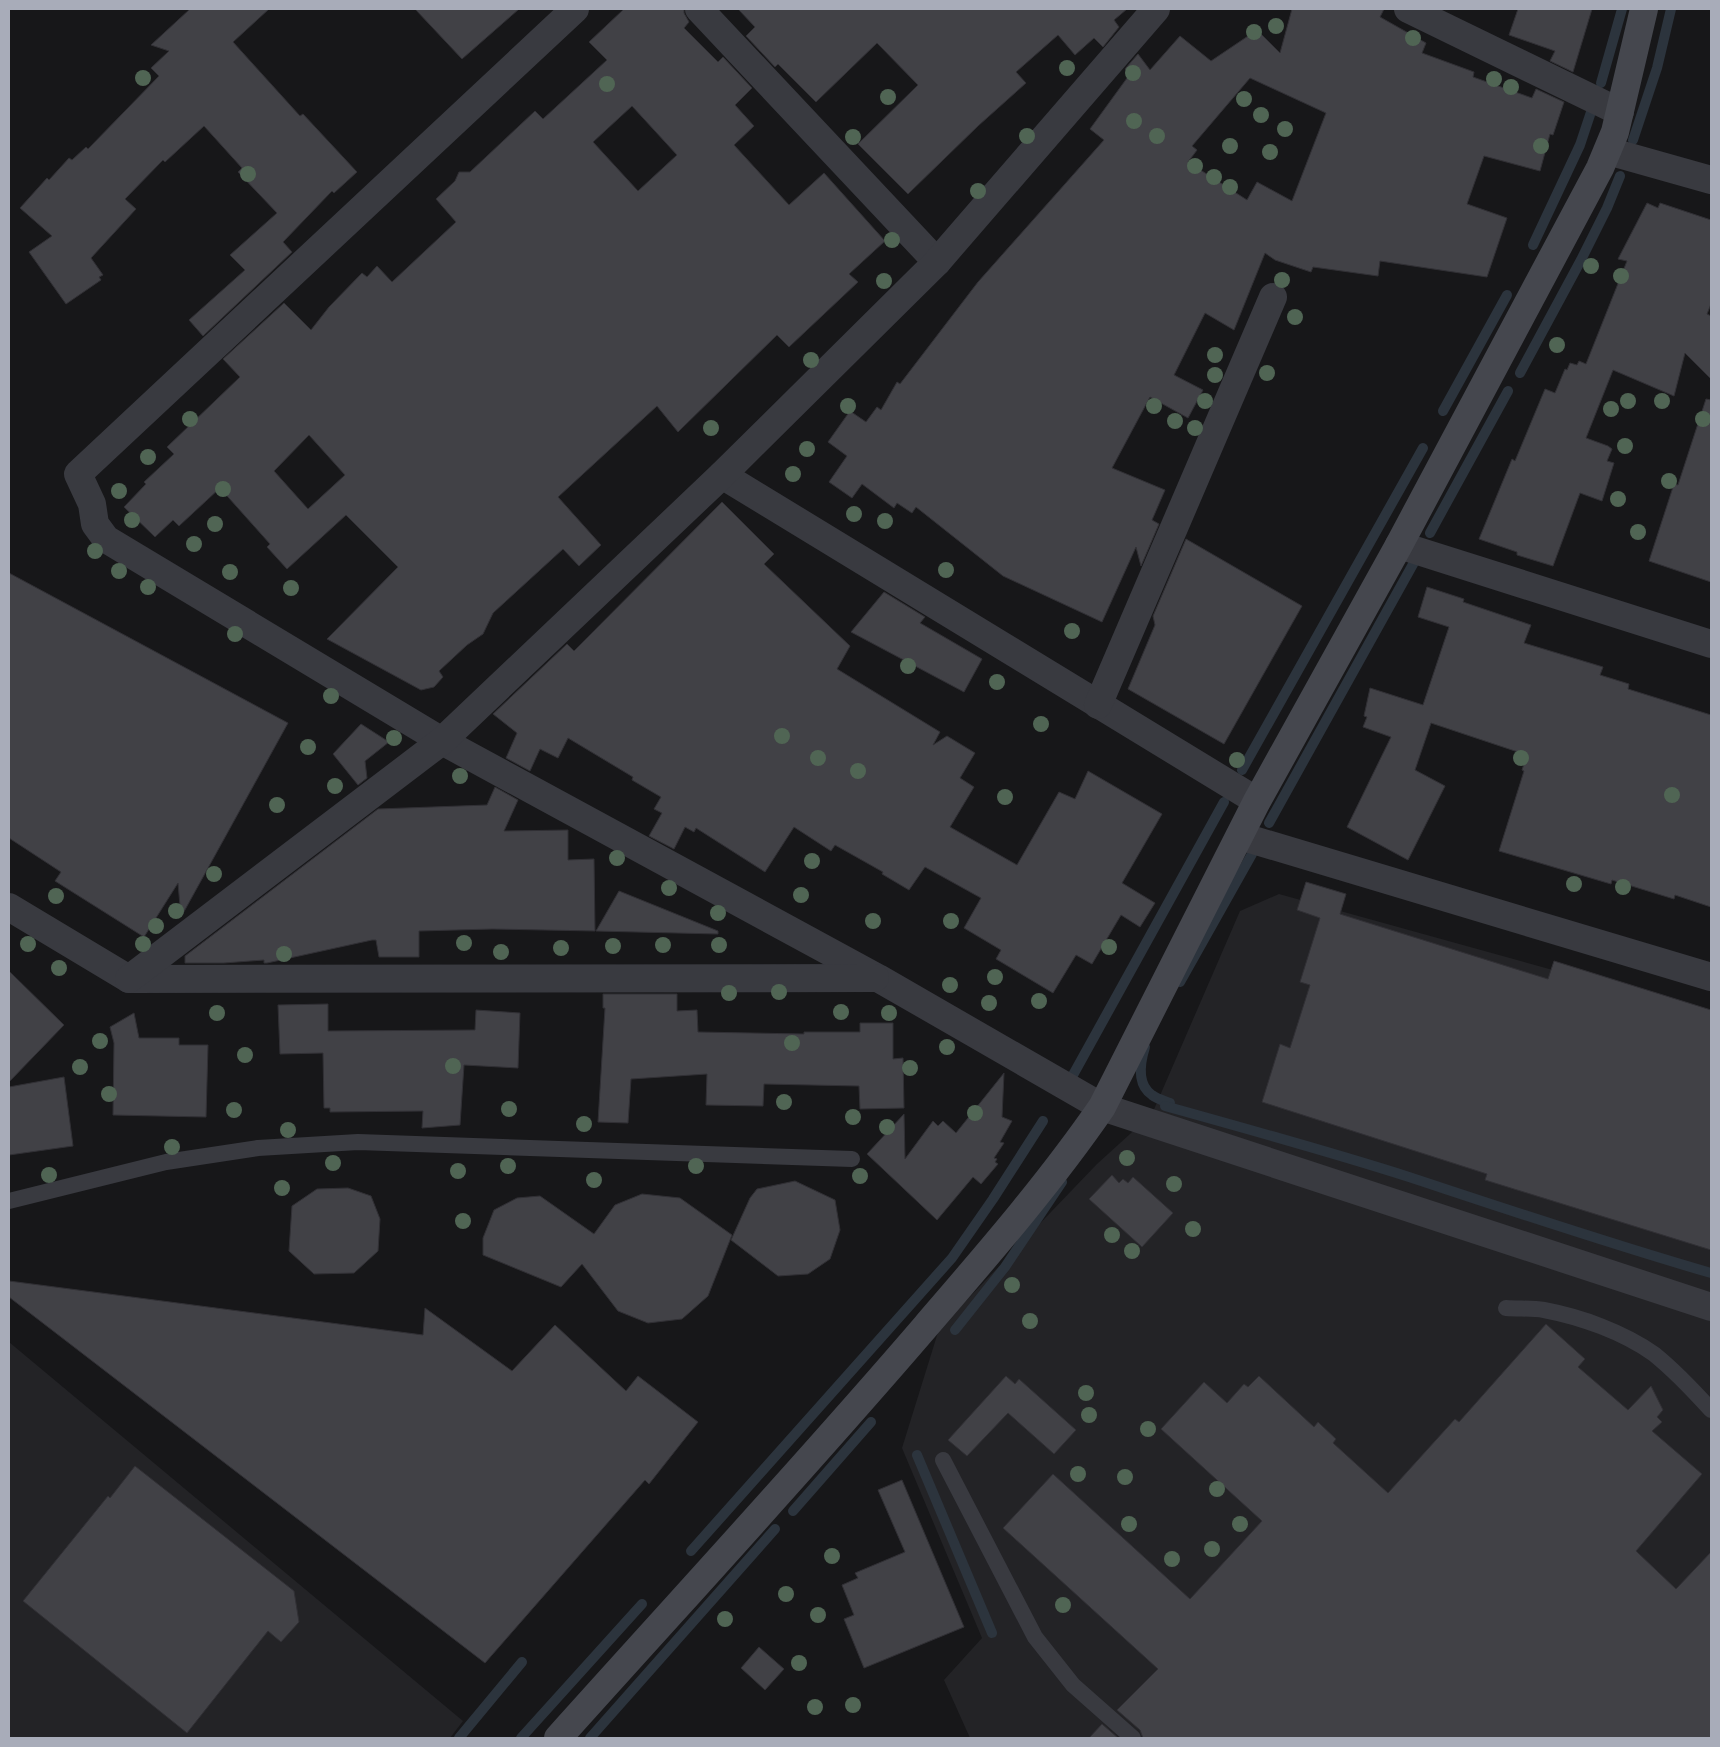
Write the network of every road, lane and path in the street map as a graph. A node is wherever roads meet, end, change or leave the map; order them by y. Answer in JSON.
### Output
{"nodes":[{"id":1,"x":575,"y":9,"type":"edge"},
{"id":2,"x":699,"y":9,"type":"edge"},
{"id":3,"x":1156,"y":9,"type":"edge"},
{"id":4,"x":1408,"y":9,"type":"edge"},
{"id":5,"x":1644,"y":9,"type":"edge"},
{"id":6,"x":1620,"y":112,"type":"junction"},
{"id":7,"x":1608,"y":151,"type":"junction"},
{"id":8,"x":1711,"y":180,"type":"edge"},
{"id":9,"x":937,"y":262,"type":"junction"},
{"id":10,"x":1273,"y":297,"type":"dead end"},
{"id":11,"x":722,"y":476,"type":"junction"},
{"id":12,"x":1399,"y":545,"type":"junction"},
{"id":13,"x":1711,"y":644,"type":"edge"},
{"id":14,"x":1098,"y":705,"type":"junction"},
{"id":15,"x":442,"y":740,"type":"junction"},
{"id":16,"x":1257,"y":801,"type":"junction"},
{"id":17,"x":1240,"y":836,"type":"junction"},
{"id":18,"x":9,"y":907,"type":"edge"},
{"id":19,"x":1711,"y":977,"type":"edge"},
{"id":20,"x":878,"y":978,"type":"junction"},
{"id":21,"x":129,"y":979,"type":"junction"},
{"id":22,"x":1102,"y":1107,"type":"junction"},
{"id":23,"x":852,"y":1159,"type":"dead end"},
{"id":24,"x":9,"y":1201,"type":"edge"},
{"id":25,"x":1711,"y":1307,"type":"edge"},
{"id":26,"x":1506,"y":1308,"type":"dead end"},
{"id":27,"x":1711,"y":1410,"type":"edge"},
{"id":28,"x":943,"y":1460,"type":"dead end"},
{"id":29,"x":558,"y":1738,"type":"edge"},
{"id":30,"x":1133,"y":1738,"type":"edge"}],
"edges":[{"from":1,"to":15,"type":"street"},
{"from":2,"to":9,"type":"street"},
{"from":3,"to":9,"type":"street"},
{"from":4,"to":6,"type":"street"},
{"from":5,"to":6,"type":"main road"},
{"from":6,"to":7,"type":"main road"},
{"from":7,"to":8,"type":"street"},
{"from":7,"to":12,"type":"main road"},
{"from":9,"to":11,"type":"street"},
{"from":10,"to":14,"type":"street"},
{"from":11,"to":14,"type":"street"},
{"from":11,"to":15,"type":"street"},
{"from":12,"to":13,"type":"street"},
{"from":12,"to":16,"type":"main road"},
{"from":14,"to":16,"type":"street"},
{"from":15,"to":20,"type":"street"},
{"from":15,"to":21,"type":"street"},
{"from":16,"to":17,"type":"main road"},
{"from":17,"to":19,"type":"street"},
{"from":17,"to":22,"type":"main road"},
{"from":18,"to":21,"type":"street"},
{"from":20,"to":21,"type":"street"},
{"from":20,"to":22,"type":"street"},
{"from":22,"to":25,"type":"street"},
{"from":22,"to":29,"type":"main road"},
{"from":23,"to":24,"type":"lane"},
{"from":26,"to":27,"type":"lane"},
{"from":28,"to":30,"type":"lane"}]}
